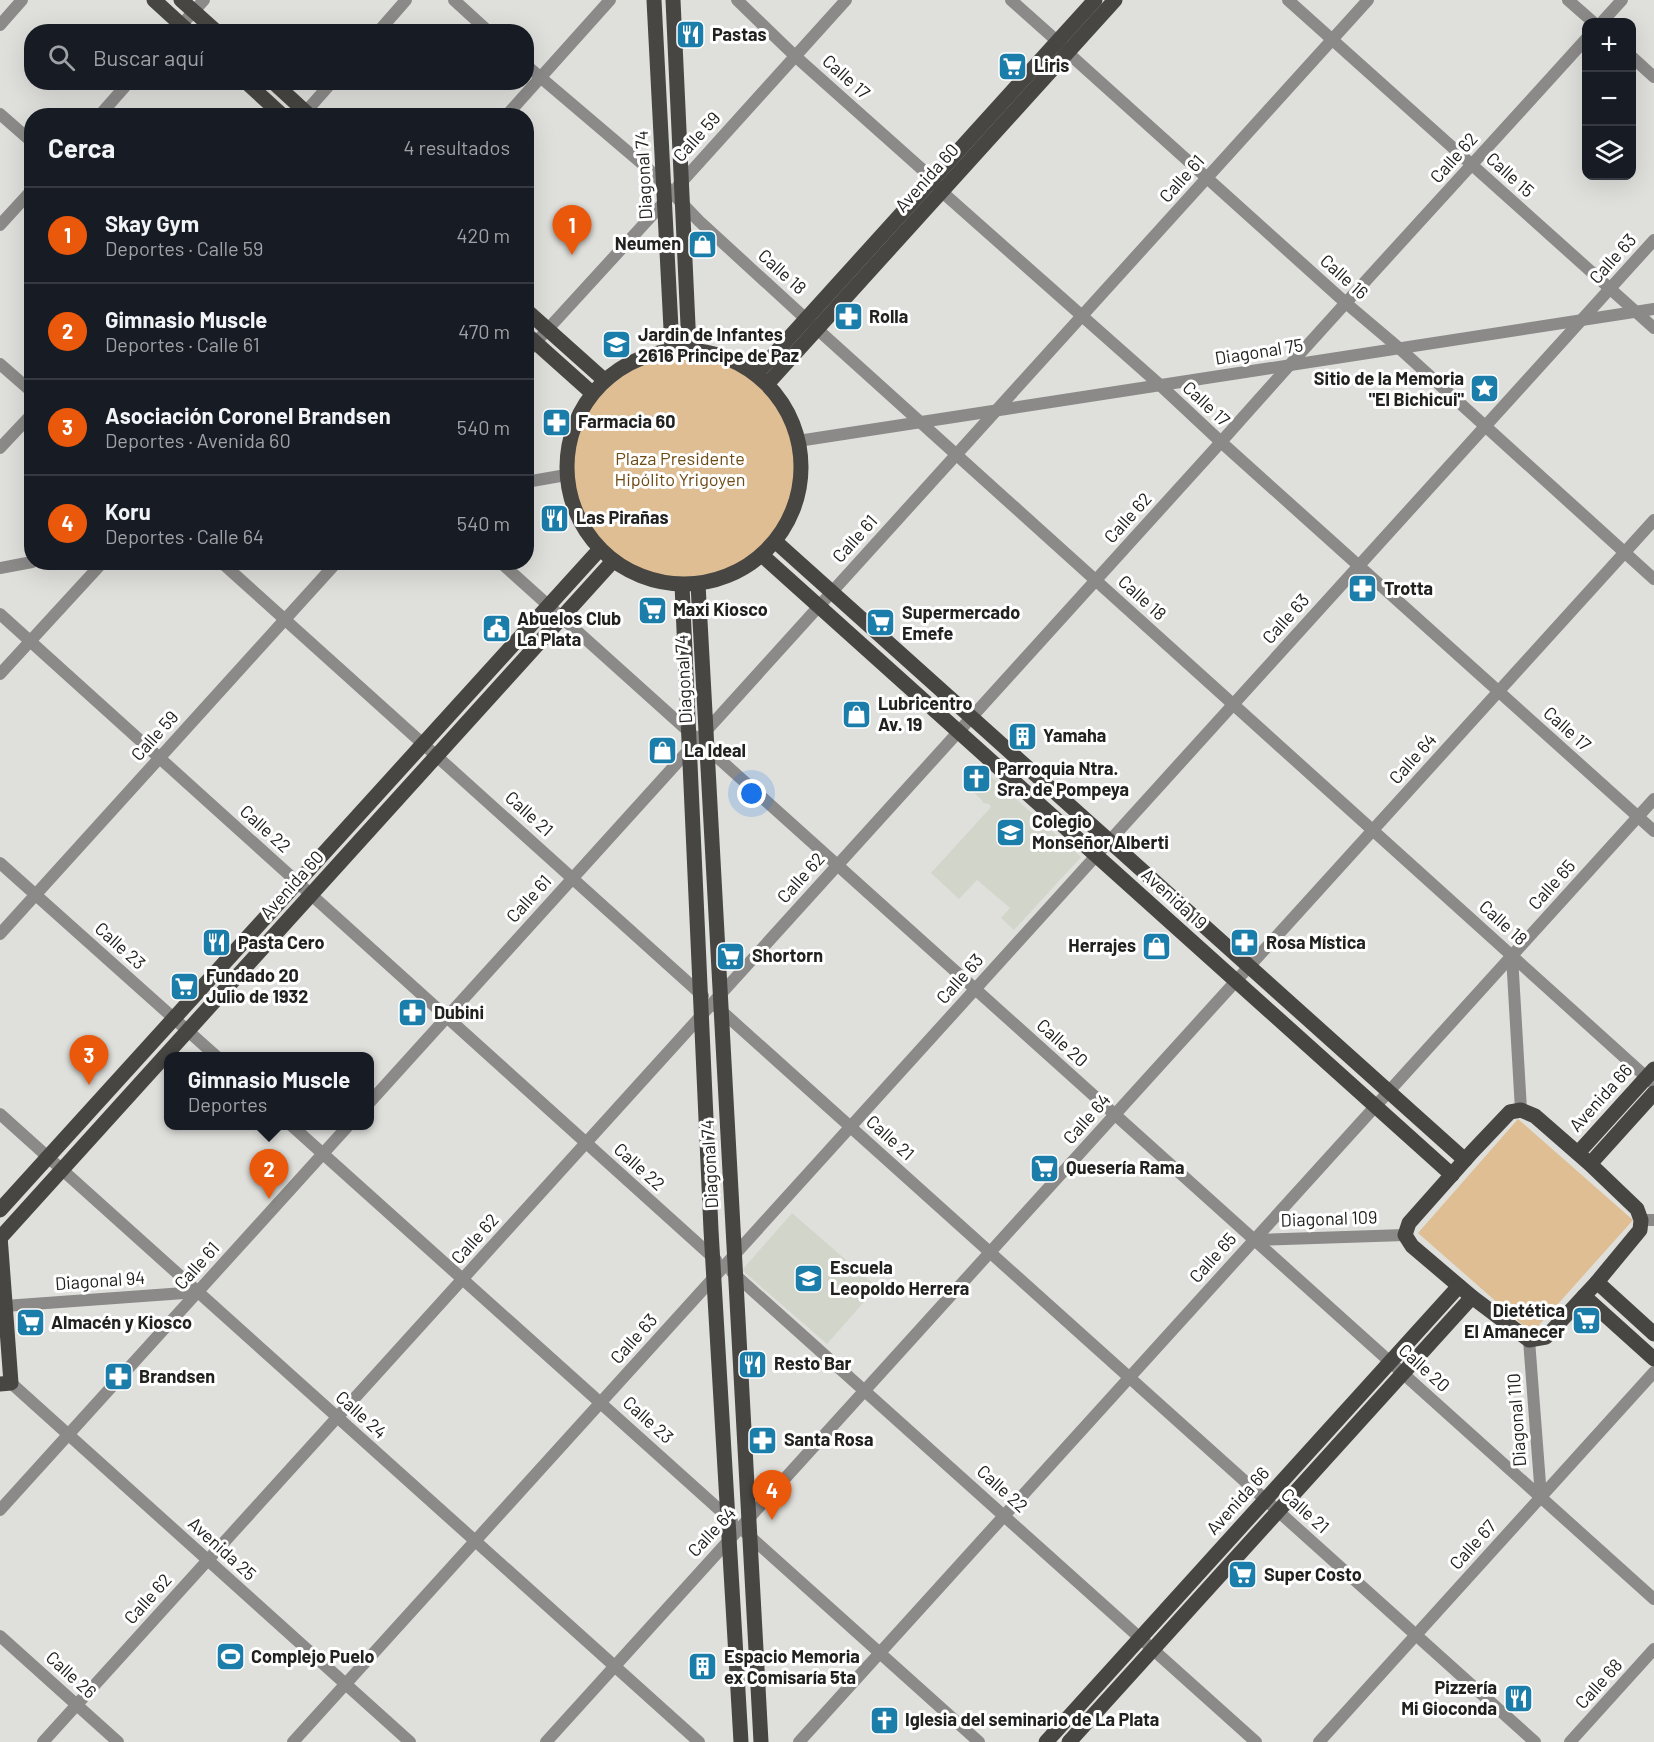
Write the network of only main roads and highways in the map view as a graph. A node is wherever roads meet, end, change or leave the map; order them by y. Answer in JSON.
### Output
{"nodes":[{"id":1,"x":154,"y":0,"type":"edge"},
{"id":2,"x":181,"y":0,"type":"edge"},
{"id":3,"x":654,"y":0,"type":"edge"},
{"id":4,"x":673,"y":0,"type":"edge"},
{"id":5,"x":1095,"y":0,"type":"edge"},
{"id":6,"x":1114,"y":0,"type":"edge"},
{"id":7,"x":199,"y":5,"type":"edge"},
{"id":8,"x":177,"y":24,"type":"edge"},
{"id":9,"x":212,"y":24,"type":"edge"},
{"id":10,"x":1062,"y":47,"type":"junction"},
{"id":11,"x":255,"y":90,"type":"edge"},
{"id":12,"x":281,"y":90,"type":"edge"},
{"id":13,"x":274,"y":108,"type":"edge"},
{"id":14,"x":300,"y":108,"type":"edge"},
{"id":15,"x":673,"y":193,"type":"junction"},
{"id":16,"x":534,"y":317,"type":"edge"},
{"id":17,"x":534,"y":346,"type":"edge"},
{"id":18,"x":672,"y":348,"type":"junction"},
{"id":19,"x":689,"y":348,"type":"junction"},
{"id":20,"x":763,"y":377,"type":"junction"},
{"id":21,"x":602,"y":378,"type":"junction"},
{"id":22,"x":592,"y":393,"type":"junction"},
{"id":23,"x":776,"y":542,"type":"junction"},
{"id":24,"x":600,"y":549,"type":"junction"},
{"id":25,"x":763,"y":556,"type":"junction"},
{"id":26,"x":613,"y":561,"type":"junction"},
{"id":27,"x":698,"y":584,"type":"junction"},
{"id":28,"x":682,"y":585,"type":"junction"},
{"id":29,"x":698,"y":740,"type":"junction"},
{"id":30,"x":711,"y":1003,"type":"junction"},
{"id":31,"x":168,"y":1052,"type":"edge"},
{"id":32,"x":164,"y":1056,"type":"edge"},
{"id":33,"x":1651,"y":1077,"type":"edge"},
{"id":34,"x":1654,"y":1093,"type":"edge"},
{"id":35,"x":1578,"y":1153,"type":"junction"},
{"id":36,"x":1465,"y":1160,"type":"junction"},
{"id":37,"x":1590,"y":1164,"type":"junction"},
{"id":38,"x":1452,"y":1175,"type":"junction"},
{"id":39,"x":0,"y":1210,"type":"edge"},
{"id":40,"x":1648,"y":1220,"type":"edge"},
{"id":41,"x":1,"y":1236,"type":"edge"},
{"id":42,"x":724,"y":1266,"type":"junction"},
{"id":43,"x":1597,"y":1282,"type":"junction"},
{"id":44,"x":1459,"y":1286,"type":"junction"},
{"id":45,"x":1584,"y":1296,"type":"junction"},
{"id":46,"x":1472,"y":1297,"type":"junction"},
{"id":47,"x":1654,"y":1334,"type":"edge"},
{"id":48,"x":1654,"y":1359,"type":"edge"},
{"id":49,"x":5,"y":1384,"type":"edge"},
{"id":50,"x":742,"y":1525,"type":"junction"},
{"id":51,"x":741,"y":1742,"type":"edge"},
{"id":52,"x":761,"y":1742,"type":"edge"},
{"id":53,"x":1046,"y":1742,"type":"edge"},
{"id":54,"x":1069,"y":1742,"type":"edge"}],
"edges":[{"from":1,"to":8,"type":"main road"},
{"from":2,"to":7,"type":"main road"},
{"from":3,"to":15,"type":"main road","name":"Diagonal 74"},
{"from":4,"to":15,"type":"main road","name":"Diagonal 74"},
{"from":5,"to":10,"type":"main road","name":"Avenida 60"},
{"from":6,"to":10,"type":"main road","name":"Avenida 60"},
{"from":7,"to":9,"type":"main road"},
{"from":10,"to":20,"type":"main road","name":"Avenida 60"},
{"from":11,"to":13,"type":"main road"},
{"from":12,"to":14,"type":"main road"},
{"from":15,"to":18,"type":"main road","name":"Diagonal 74"},
{"from":15,"to":19,"type":"main road","name":"Diagonal 74"},
{"from":16,"to":21,"type":"main road"},
{"from":17,"to":22,"type":"main road"},
{"from":18,"to":19,"type":"main road"},
{"from":18,"to":21,"type":"main road"},
{"from":19,"to":20,"type":"main road"},
{"from":20,"to":23,"type":"main road"},
{"from":21,"to":22,"type":"main road"},
{"from":22,"to":24,"type":"main road"},
{"from":23,"to":25,"type":"main road"},
{"from":23,"to":36,"type":"main road","name":"Avenida 19"},
{"from":24,"to":26,"type":"main road"},
{"from":24,"to":39,"type":"main road","name":"Avenida 60"},
{"from":25,"to":27,"type":"main road"},
{"from":25,"to":38,"type":"main road","name":"Avenida 19"},
{"from":26,"to":28,"type":"main road"},
{"from":26,"to":31,"type":"main road","name":"Avenida 60"},
{"from":27,"to":28,"type":"main road"},
{"from":27,"to":29,"type":"main road","name":"Diagonal 74"},
{"from":28,"to":29,"type":"main road","name":"Diagonal 74"},
{"from":29,"to":30,"type":"main road","name":"Diagonal 74"},
{"from":30,"to":42,"type":"main road","name":"Diagonal 74"},
{"from":30,"to":42,"type":"main road","name":"Diagonal 74"},
{"from":32,"to":41,"type":"main road","name":"Avenida 60"},
{"from":33,"to":35,"type":"main road","name":"Avenida 66"},
{"from":34,"to":37,"type":"main road","name":"Avenida 66"},
{"from":35,"to":36,"type":"main road"},
{"from":35,"to":37,"type":"main road"},
{"from":36,"to":38,"type":"main road"},
{"from":37,"to":40,"type":"main road"},
{"from":38,"to":44,"type":"main road"},
{"from":40,"to":43,"type":"main road"},
{"from":41,"to":49,"type":"main road"},
{"from":42,"to":50,"type":"main road","name":"Diagonal 74"},
{"from":42,"to":50,"type":"main road","name":"Diagonal 74"},
{"from":43,"to":45,"type":"main road"},
{"from":43,"to":47,"type":"main road"},
{"from":44,"to":46,"type":"main road"},
{"from":44,"to":53,"type":"main road","name":"Avenida 66"},
{"from":45,"to":46,"type":"main road"},
{"from":45,"to":48,"type":"main road"},
{"from":46,"to":54,"type":"main road","name":"Avenida 66"},
{"from":50,"to":51,"type":"main road","name":"Diagonal 74"},
{"from":50,"to":52,"type":"main road","name":"Diagonal 74"}]}
